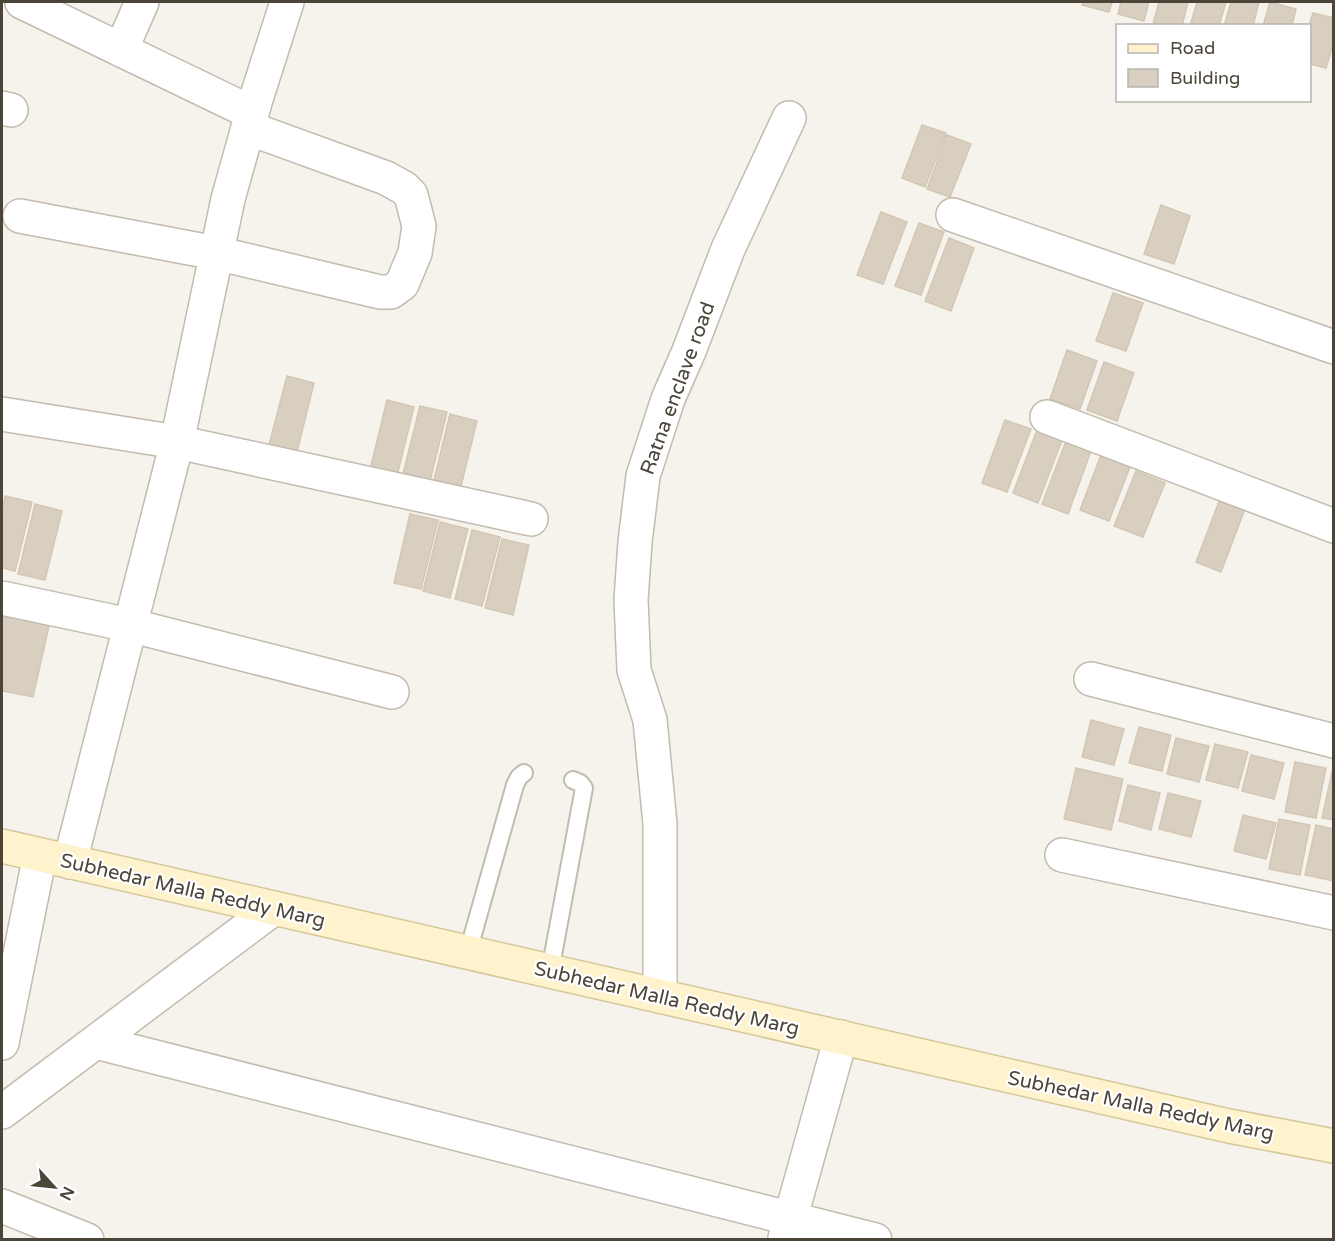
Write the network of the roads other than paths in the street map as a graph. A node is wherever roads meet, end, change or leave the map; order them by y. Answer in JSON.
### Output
{"nodes":[{"id":1,"x":22,"y":2,"type":"edge"},
{"id":2,"x":142,"y":2,"type":"edge"},
{"id":3,"x":287,"y":2,"type":"edge"},
{"id":4,"x":121,"y":50,"type":"junction"},
{"id":5,"x":789,"y":118,"type":"dead end"},
{"id":6,"x":250,"y":121,"type":"junction"},
{"id":7,"x":953,"y":215,"type":"dead end"},
{"id":8,"x":20,"y":216,"type":"dead end"},
{"id":9,"x":216,"y":253,"type":"junction"},
{"id":10,"x":1334,"y":347,"type":"edge"},
{"id":11,"x":2,"y":414,"type":"edge"},
{"id":12,"x":1047,"y":417,"type":"dead end"},
{"id":13,"x":177,"y":441,"type":"junction"},
{"id":14,"x":531,"y":519,"type":"dead end"},
{"id":15,"x":1334,"y":526,"type":"edge"},
{"id":16,"x":2,"y":597,"type":"edge"},
{"id":17,"x":129,"y":625,"type":"junction"},
{"id":18,"x":1091,"y":679,"type":"dead end"},
{"id":19,"x":392,"y":692,"type":"dead end"},
{"id":20,"x":1334,"y":741,"type":"edge"},
{"id":21,"x":524,"y":773,"type":"dead end"},
{"id":22,"x":573,"y":780,"type":"dead end"},
{"id":23,"x":2,"y":846,"type":"edge"},
{"id":24,"x":1062,"y":855,"type":"dead end"},
{"id":25,"x":55,"y":859,"type":"junction"},
{"id":26,"x":274,"y":908,"type":"junction"},
{"id":27,"x":1334,"y":913,"type":"edge"},
{"id":28,"x":468,"y":952,"type":"junction"},
{"id":29,"x":550,"y":971,"type":"junction"},
{"id":30,"x":660,"y":996,"type":"junction"},
{"id":31,"x":841,"y":1037,"type":"junction"},
{"id":32,"x":2,"y":1041,"type":"edge"},
{"id":33,"x":96,"y":1042,"type":"junction"},
{"id":34,"x":2,"y":1112,"type":"edge"},
{"id":35,"x":1334,"y":1146,"type":"edge"},
{"id":36,"x":2,"y":1206,"type":"edge"},
{"id":37,"x":788,"y":1229,"type":"edge"},
{"id":38,"x":87,"y":1239,"type":"edge"},
{"id":39,"x":875,"y":1239,"type":"edge"}],
"edges":[{"from":1,"to":4,"type":"street"},
{"from":2,"to":4,"type":"street"},
{"from":3,"to":6,"type":"street"},
{"from":4,"to":6,"type":"street"},
{"from":5,"to":30,"type":"street","name":"Ratna enclave road"},
{"from":6,"to":9,"type":"street"},
{"from":6,"to":9,"type":"street"},
{"from":7,"to":10,"type":"street"},
{"from":8,"to":9,"type":"street"},
{"from":9,"to":13,"type":"street"},
{"from":11,"to":13,"type":"street"},
{"from":12,"to":15,"type":"street"},
{"from":13,"to":14,"type":"street"},
{"from":13,"to":17,"type":"street"},
{"from":16,"to":17,"type":"street"},
{"from":17,"to":19,"type":"street"},
{"from":17,"to":25,"type":"street"},
{"from":18,"to":20,"type":"street"},
{"from":21,"to":28,"type":"lane"},
{"from":22,"to":29,"type":"lane"},
{"from":23,"to":25,"type":"main road","name":"Subhedar Malla Reddy Marg"},
{"from":24,"to":27,"type":"street"},
{"from":25,"to":26,"type":"main road","name":"Subhedar Malla Reddy Marg"},
{"from":25,"to":32,"type":"street"},
{"from":26,"to":28,"type":"main road","name":"Subhedar Malla Reddy Marg"},
{"from":26,"to":33,"type":"street"},
{"from":28,"to":29,"type":"main road","name":"Subhedar Malla Reddy Marg"},
{"from":29,"to":30,"type":"main road","name":"Subhedar Malla Reddy Marg"},
{"from":30,"to":31,"type":"main road","name":"Subhedar Malla Reddy Marg"},
{"from":31,"to":35,"type":"main road","name":"Subhedar Malla Reddy Marg"},
{"from":31,"to":37,"type":"street"},
{"from":33,"to":34,"type":"street"},
{"from":33,"to":37,"type":"street"},
{"from":36,"to":38,"type":"street"},
{"from":37,"to":39,"type":"street"}]}
